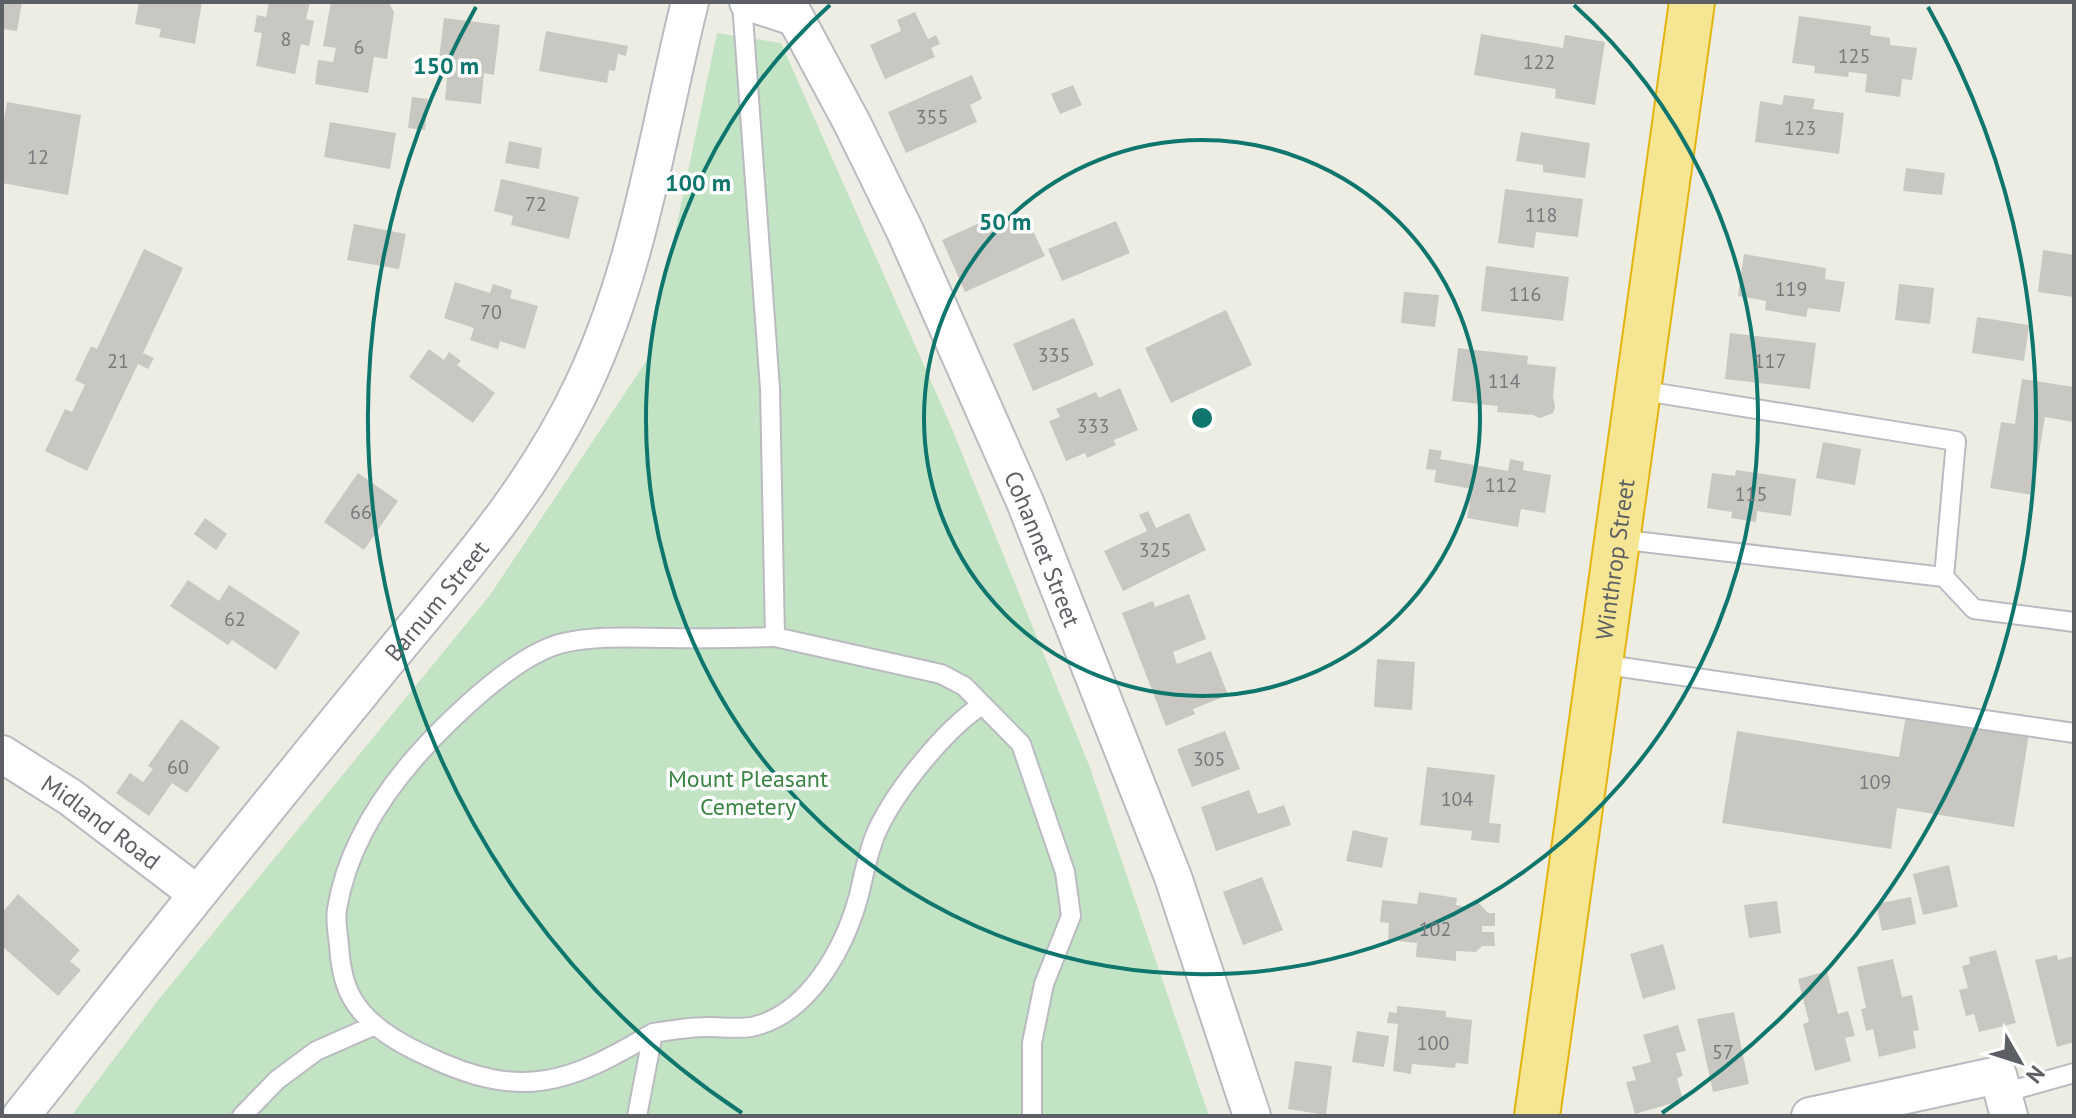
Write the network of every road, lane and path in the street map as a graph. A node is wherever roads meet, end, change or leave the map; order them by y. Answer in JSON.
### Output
{"nodes":[{"id":1,"x":690,"y":2,"type":"edge"},
{"id":2,"x":742,"y":2,"type":"edge"},
{"id":3,"x":748,"y":2,"type":"edge"},
{"id":4,"x":1692,"y":2,"type":"edge"},
{"id":5,"x":790,"y":10,"type":"edge"},
{"id":6,"x":1638,"y":390,"type":"junction"},
{"id":7,"x":1617,"y":539,"type":"junction"},
{"id":8,"x":1944,"y":577,"type":"junction"},
{"id":9,"x":2074,"y":622,"type":"edge"},
{"id":10,"x":775,"y":637,"type":"junction"},
{"id":11,"x":1600,"y":664,"type":"junction"},
{"id":12,"x":982,"y":705,"type":"junction"},
{"id":13,"x":2074,"y":733,"type":"edge"},
{"id":14,"x":2,"y":754,"type":"edge"},
{"id":15,"x":196,"y":893,"type":"junction"},
{"id":16,"x":375,"y":1025,"type":"junction"},
{"id":17,"x":653,"y":1033,"type":"junction"},
{"id":18,"x":2074,"y":1073,"type":"edge"},
{"id":19,"x":2006,"y":1104,"type":"edge"},
{"id":20,"x":21,"y":1116,"type":"edge"},
{"id":21,"x":242,"y":1116,"type":"edge"},
{"id":22,"x":637,"y":1116,"type":"edge"},
{"id":23,"x":1032,"y":1116,"type":"edge"},
{"id":24,"x":1252,"y":1116,"type":"edge"},
{"id":25,"x":1537,"y":1116,"type":"edge"},
{"id":26,"x":1810,"y":1116,"type":"edge"}],
"edges":[{"from":1,"to":15,"type":"street","name":"Barnum Street"},
{"from":2,"to":10,"type":"lane"},
{"from":3,"to":5,"type":"street"},
{"from":4,"to":6,"type":"highway","name":"Winthrop Street"},
{"from":5,"to":24,"type":"street","name":"Cohannet Street"},
{"from":6,"to":7,"type":"highway","name":"Winthrop Street"},
{"from":6,"to":8,"type":"lane"},
{"from":7,"to":8,"type":"lane"},
{"from":7,"to":11,"type":"highway","name":"Winthrop Street"},
{"from":8,"to":9,"type":"lane"},
{"from":10,"to":12,"type":"lane"},
{"from":10,"to":16,"type":"lane"},
{"from":11,"to":13,"type":"lane"},
{"from":11,"to":25,"type":"highway","name":"Winthrop Street"},
{"from":12,"to":17,"type":"lane"},
{"from":12,"to":23,"type":"lane"},
{"from":14,"to":15,"type":"street","name":"Midland Road"},
{"from":15,"to":20,"type":"street","name":"Barnum Street"},
{"from":16,"to":17,"type":"lane"},
{"from":16,"to":21,"type":"lane"},
{"from":17,"to":22,"type":"lane"},
{"from":18,"to":19,"type":"lane"},
{"from":19,"to":26,"type":"street"}]}
